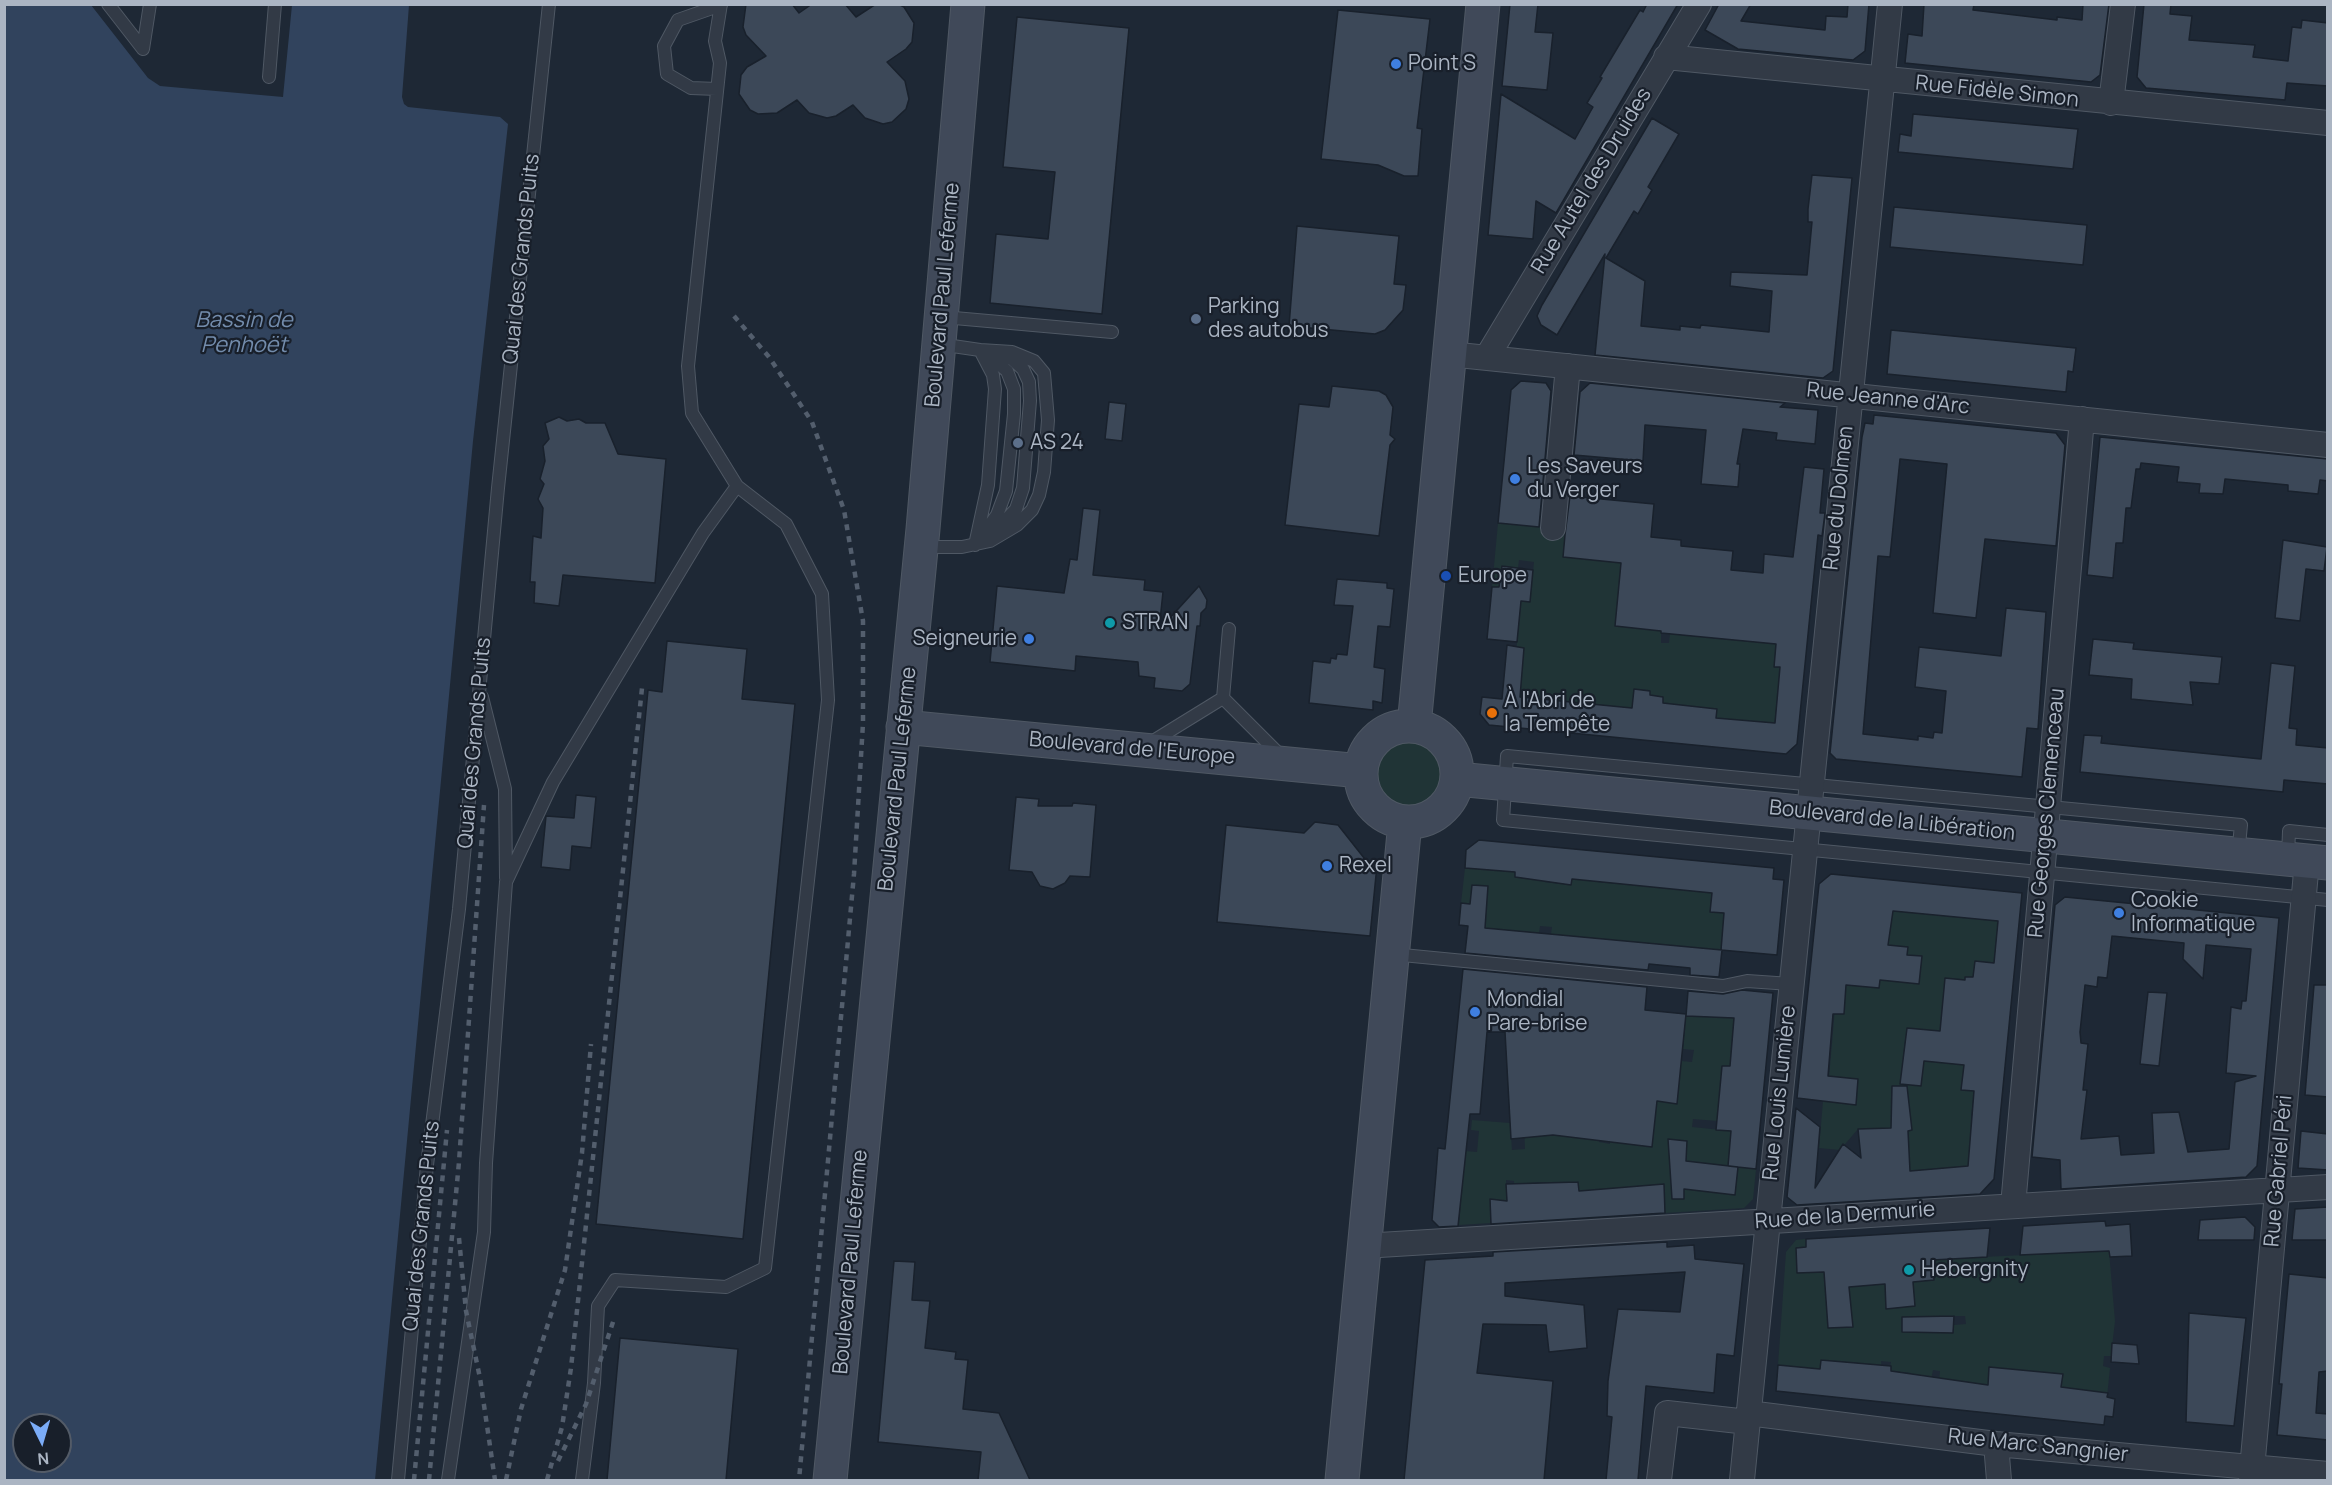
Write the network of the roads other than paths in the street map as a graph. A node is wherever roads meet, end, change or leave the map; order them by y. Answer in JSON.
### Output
{"nodes":[{"id":1,"x":108,"y":4,"type":"edge"},
{"id":2,"x":150,"y":4,"type":"edge"},
{"id":3,"x":275,"y":4,"type":"edge"},
{"id":4,"x":549,"y":4,"type":"edge"},
{"id":5,"x":968,"y":4,"type":"edge"},
{"id":6,"x":1483,"y":4,"type":"edge"},
{"id":7,"x":1699,"y":4,"type":"edge"},
{"id":8,"x":1890,"y":4,"type":"edge"},
{"id":9,"x":2123,"y":4,"type":"edge"},
{"id":10,"x":721,"y":5,"type":"edge"},
{"id":11,"x":1666,"y":57,"type":"junction"},
{"id":12,"x":268,"y":78,"type":"dead end"},
{"id":13,"x":1883,"y":81,"type":"junction"},
{"id":14,"x":717,"y":89,"type":"junction"},
{"id":15,"x":2111,"y":103,"type":"junction"},
{"id":16,"x":2328,"y":123,"type":"edge"},
{"id":17,"x":940,"y":330,"type":"junction"},
{"id":18,"x":1112,"y":332,"type":"dead end"},
{"id":19,"x":980,"y":350,"type":"junction"},
{"id":20,"x":1449,"y":354,"type":"junction"},
{"id":21,"x":1487,"y":357,"type":"junction"},
{"id":22,"x":1568,"y":366,"type":"junction"},
{"id":23,"x":1849,"y":395,"type":"junction"},
{"id":24,"x":2082,"y":419,"type":"junction"},
{"id":25,"x":2328,"y":445,"type":"edge"},
{"id":26,"x":737,"y":486,"type":"junction"},
{"id":27,"x":1553,"y":528,"type":"dead end"},
{"id":28,"x":975,"y":545,"type":"junction"},
{"id":29,"x":921,"y":547,"type":"junction"},
{"id":30,"x":1228,"y":629,"type":"dead end"},
{"id":31,"x":480,"y":688,"type":"junction"},
{"id":32,"x":1223,"y":698,"type":"junction"},
{"id":33,"x":1414,"y":726,"type":"junction"},
{"id":34,"x":903,"y":727,"type":"junction"},
{"id":35,"x":1140,"y":750,"type":"junction"},
{"id":36,"x":1288,"y":764,"type":"junction"},
{"id":37,"x":1361,"y":771,"type":"junction"},
{"id":38,"x":1457,"y":779,"type":"junction"},
{"id":39,"x":1505,"y":783,"type":"junction"},
{"id":40,"x":1810,"y":799,"type":"junction"},
{"id":41,"x":1405,"y":822,"type":"junction"},
{"id":42,"x":2047,"y":822,"type":"junction"},
{"id":43,"x":2328,"y":835,"type":"edge"},
{"id":44,"x":1805,"y":849,"type":"junction"},
{"id":45,"x":2307,"y":861,"type":"edge"},
{"id":46,"x":2042,"y":871,"type":"junction"},
{"id":47,"x":506,"y":882,"type":"junction"},
{"id":48,"x":2303,"y":898,"type":"junction"},
{"id":49,"x":2328,"y":900,"type":"edge"},
{"id":50,"x":1392,"y":954,"type":"junction"},
{"id":51,"x":1791,"y":984,"type":"junction"},
{"id":52,"x":2328,"y":1187,"type":"edge"},
{"id":53,"x":2277,"y":1190,"type":"junction"},
{"id":54,"x":2013,"y":1206,"type":"junction"},
{"id":55,"x":1768,"y":1221,"type":"junction"},
{"id":56,"x":1364,"y":1246,"type":"junction"},
{"id":57,"x":1748,"y":1417,"type":"junction"},
{"id":58,"x":1996,"y":1444,"type":"junction"},
{"id":59,"x":2251,"y":1473,"type":"edge"},
{"id":60,"x":2328,"y":1474,"type":"edge"},
{"id":61,"x":398,"y":1480,"type":"edge"},
{"id":62,"x":448,"y":1480,"type":"edge"},
{"id":63,"x":582,"y":1480,"type":"edge"},
{"id":64,"x":830,"y":1480,"type":"edge"},
{"id":65,"x":1342,"y":1480,"type":"edge"},
{"id":66,"x":1659,"y":1480,"type":"edge"},
{"id":67,"x":1742,"y":1480,"type":"edge"},
{"id":68,"x":1999,"y":1480,"type":"edge"}],
"edges":[{"from":1,"to":2,"type":"lane"},
{"from":3,"to":12,"type":"lane"},
{"from":4,"to":31,"type":"lane","name":"Quai des Grands Puits"},
{"from":5,"to":17,"type":"main road","name":"Boulevard Paul Leferme"},
{"from":6,"to":20,"type":"main road"},
{"from":7,"to":11,"type":"street","name":"Rue Autel des Druides"},
{"from":8,"to":13,"type":"street","name":"Rue du Dolmen"},
{"from":9,"to":15,"type":"street"},
{"from":10,"to":14,"type":"lane"},
{"from":10,"to":14,"type":"lane"},
{"from":11,"to":13,"type":"street","name":"Rue Fidèle Simon"},
{"from":11,"to":21,"type":"street","name":"Rue Autel des Druides"},
{"from":13,"to":15,"type":"street","name":"Rue Fidèle Simon"},
{"from":13,"to":23,"type":"street","name":"Rue du Dolmen"},
{"from":14,"to":26,"type":"lane"},
{"from":15,"to":16,"type":"street","name":"Rue Fidèle Simon"},
{"from":17,"to":18,"type":"lane"},
{"from":17,"to":19,"type":"lane"},
{"from":17,"to":29,"type":"main road","name":"Boulevard Paul Leferme"},
{"from":19,"to":28,"type":"lane"},
{"from":19,"to":28,"type":"lane"},
{"from":19,"to":28,"type":"lane"},
{"from":20,"to":21,"type":"street","name":"Rue Jeanne d'Arc"},
{"from":20,"to":33,"type":"main road"},
{"from":21,"to":22,"type":"street","name":"Rue Jeanne d'Arc"},
{"from":22,"to":23,"type":"street","name":"Rue Jeanne d'Arc"},
{"from":22,"to":27,"type":"street"},
{"from":23,"to":24,"type":"street","name":"Rue Jeanne d'Arc"},
{"from":23,"to":40,"type":"street","name":"Rue du Dolmen"},
{"from":24,"to":25,"type":"street","name":"Rue Jeanne d'Arc"},
{"from":24,"to":42,"type":"street","name":"Rue Georges Clemenceau"},
{"from":26,"to":47,"type":"lane"},
{"from":26,"to":63,"type":"lane"},
{"from":28,"to":29,"type":"lane"},
{"from":29,"to":34,"type":"main road","name":"Boulevard Paul Leferme"},
{"from":30,"to":32,"type":"lane"},
{"from":31,"to":47,"type":"lane"},
{"from":31,"to":61,"type":"lane","name":"Quai des Grands Puits"},
{"from":32,"to":35,"type":"lane"},
{"from":32,"to":36,"type":"lane"},
{"from":33,"to":37,"type":"main road"},
{"from":33,"to":38,"type":"main road"},
{"from":34,"to":35,"type":"main road","name":"Boulevard de l'Europe"},
{"from":34,"to":64,"type":"main road","name":"Boulevard Paul Leferme"},
{"from":35,"to":36,"type":"main road","name":"Boulevard de l'Europe"},
{"from":36,"to":37,"type":"main road","name":"Boulevard de l'Europe"},
{"from":37,"to":41,"type":"main road"},
{"from":38,"to":39,"type":"main road","name":"Boulevard de la Libération"},
{"from":38,"to":41,"type":"main road"},
{"from":39,"to":40,"type":"main road","name":"Boulevard de la Libération"},
{"from":39,"to":44,"type":"lane"},
{"from":40,"to":42,"type":"main road","name":"Boulevard de la Libération"},
{"from":40,"to":44,"type":"street","name":"Rue Louis Lumière"},
{"from":41,"to":50,"type":"main road"},
{"from":42,"to":45,"type":"main road","name":"Boulevard de la Libération"},
{"from":42,"to":46,"type":"street","name":"Rue Georges Clemenceau"},
{"from":43,"to":45,"type":"lane"},
{"from":44,"to":46,"type":"lane"},
{"from":44,"to":51,"type":"street","name":"Rue Louis Lumière"},
{"from":45,"to":48,"type":"street","name":"Rue Gabriel Péri"},
{"from":46,"to":48,"type":"lane"},
{"from":46,"to":54,"type":"street","name":"Rue Georges Clemenceau"},
{"from":47,"to":62,"type":"lane"},
{"from":48,"to":49,"type":"lane"},
{"from":48,"to":53,"type":"street","name":"Rue Gabriel Péri"},
{"from":50,"to":51,"type":"lane"},
{"from":50,"to":56,"type":"main road"},
{"from":51,"to":55,"type":"street","name":"Rue Louis Lumière"},
{"from":52,"to":53,"type":"street","name":"Rue de la Dermurie"},
{"from":53,"to":54,"type":"street","name":"Rue de la Dermurie"},
{"from":53,"to":59,"type":"street","name":"Rue Gabriel Péri"},
{"from":54,"to":55,"type":"street","name":"Rue de la Dermurie"},
{"from":55,"to":56,"type":"street","name":"Rue de la Dermurie"},
{"from":55,"to":57,"type":"street","name":"Rue Louis Lumière"},
{"from":56,"to":65,"type":"main road"},
{"from":57,"to":58,"type":"street","name":"Rue Marc Sangnier"},
{"from":57,"to":66,"type":"street","name":"Rue Marc Sangnier"},
{"from":57,"to":67,"type":"street","name":"Rue Louis Lumière"},
{"from":58,"to":59,"type":"street","name":"Rue Marc Sangnier"},
{"from":58,"to":68,"type":"street"},
{"from":59,"to":60,"type":"street","name":"Rue Marc Sangnier"}]}
